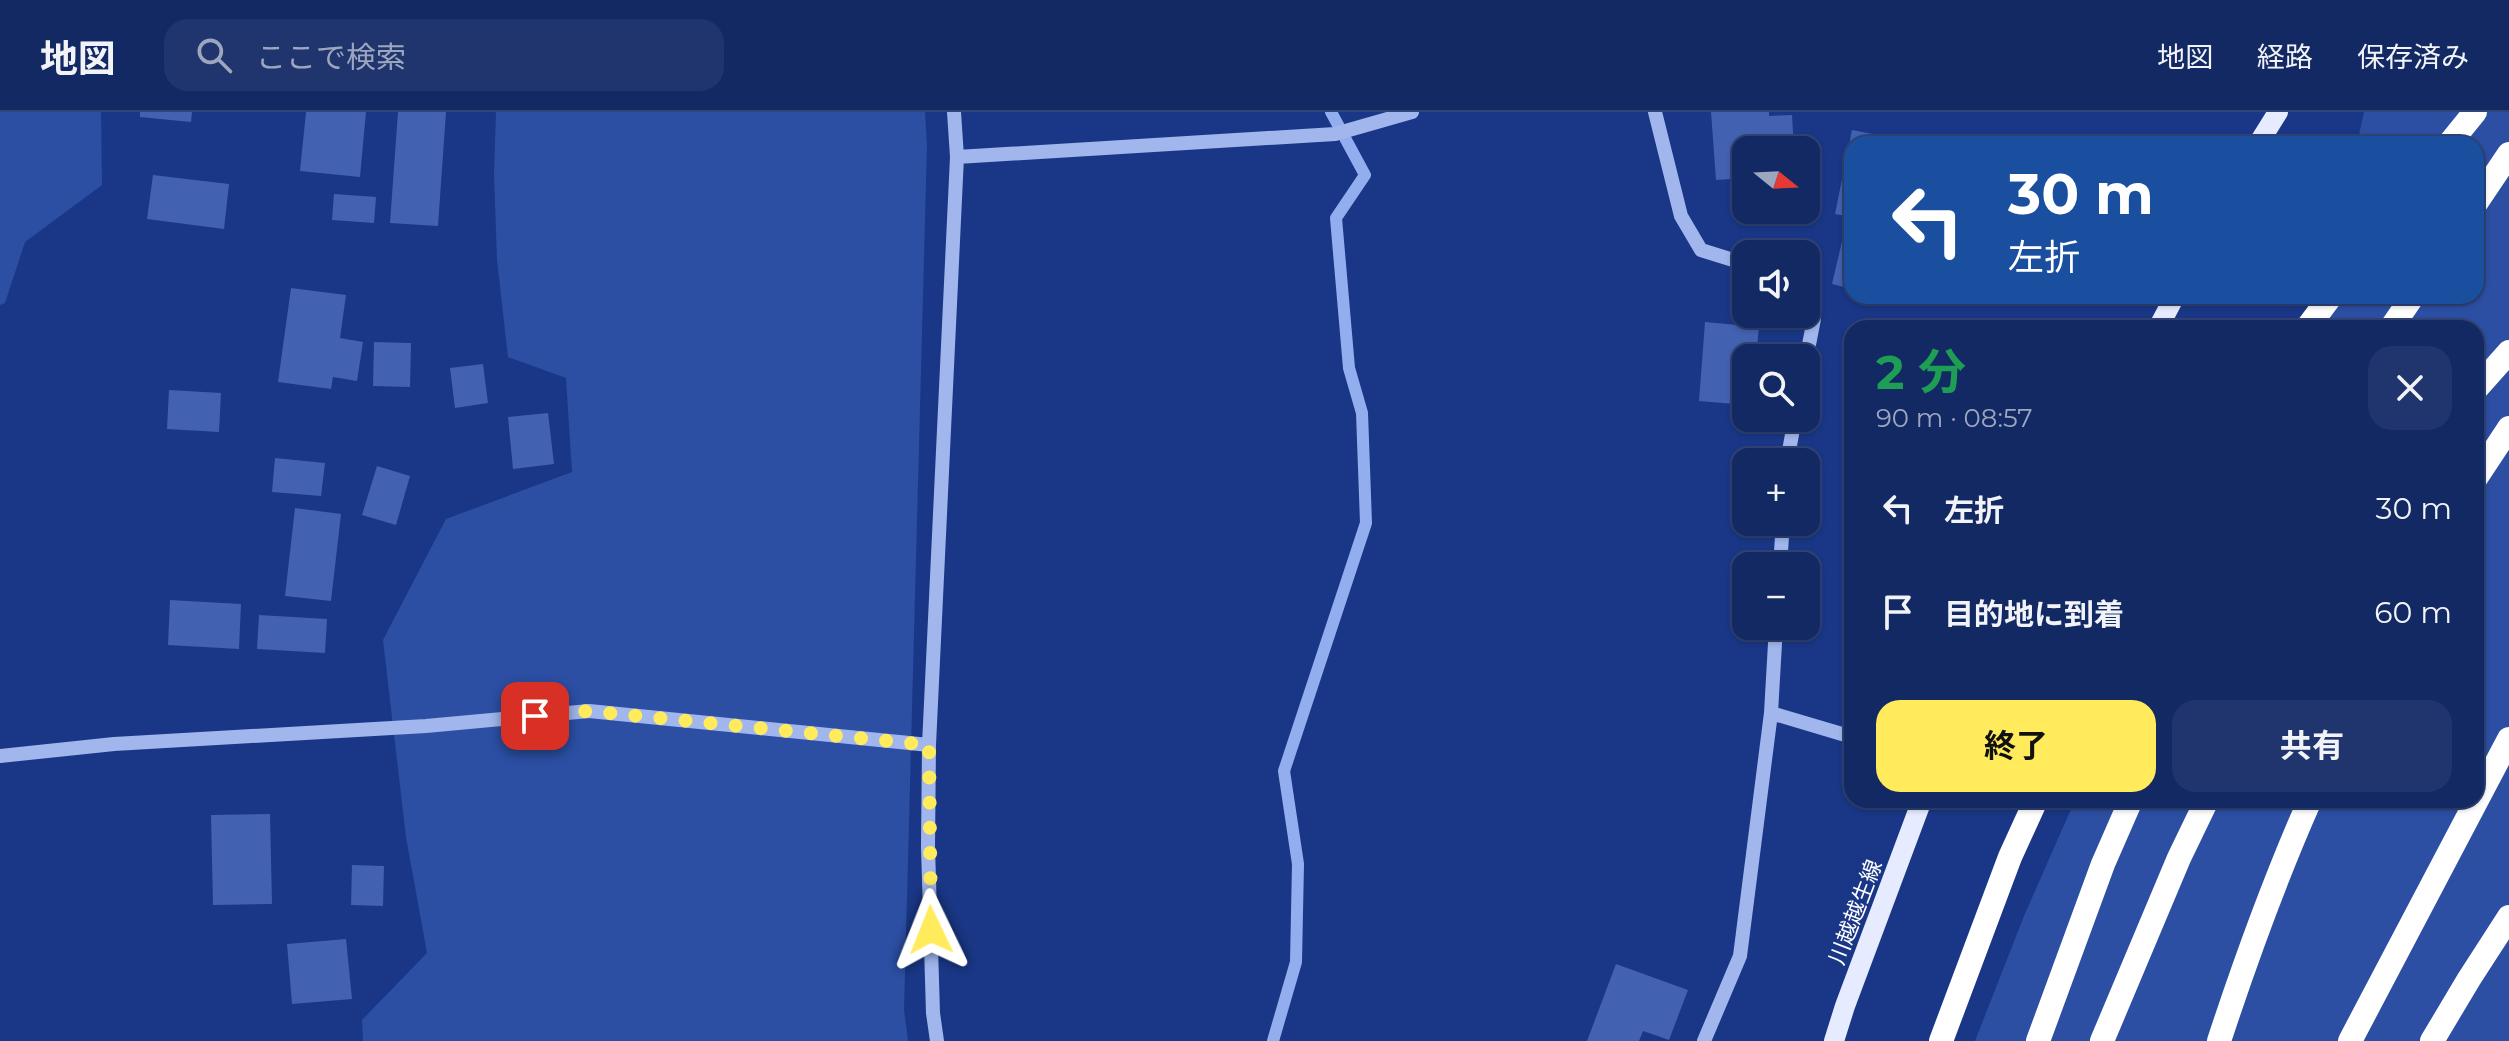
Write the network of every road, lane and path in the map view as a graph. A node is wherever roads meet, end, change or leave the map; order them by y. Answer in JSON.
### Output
{"nodes":[{"id":1,"x":954,"y":112,"type":"edge"},
{"id":2,"x":1412,"y":112,"type":"edge"},
{"id":3,"x":1655,"y":112,"type":"edge"},
{"id":4,"x":2278,"y":112,"type":"edge"},
{"id":5,"x":2475,"y":112,"type":"edge"},
{"id":6,"x":2263,"y":136,"type":"edge"},
{"id":7,"x":2456,"y":136,"type":"edge"},
{"id":8,"x":2509,"y":154,"type":"edge"},
{"id":9,"x":957,"y":157,"type":"junction"},
{"id":10,"x":2484,"y":191,"type":"edge"},
{"id":11,"x":1732,"y":260,"type":"edge"},
{"id":12,"x":2509,"y":352,"type":"edge"},
{"id":13,"x":2484,"y":380,"type":"edge"},
{"id":14,"x":2509,"y":428,"type":"edge"},
{"id":15,"x":2484,"y":466,"type":"edge"},
{"id":16,"x":1775,"y":640,"type":"edge"},
{"id":17,"x":1771,"y":713,"type":"junction"},
{"id":18,"x":1844,"y":735,"type":"edge"},
{"id":19,"x":2509,"y":739,"type":"edge"},
{"id":20,"x":929,"y":745,"type":"junction"},
{"id":21,"x":0,"y":756,"type":"edge"},
{"id":22,"x":2484,"y":786,"type":"edge"},
{"id":23,"x":1919,"y":808,"type":"edge"},
{"id":24,"x":2032,"y":808,"type":"edge"},
{"id":25,"x":2128,"y":808,"type":"edge"},
{"id":26,"x":2203,"y":808,"type":"edge"},
{"id":27,"x":2306,"y":808,"type":"edge"},
{"id":28,"x":2473,"y":808,"type":"edge"},
{"id":29,"x":2509,"y":917,"type":"edge"},
{"id":30,"x":937,"y":1041,"type":"edge"},
{"id":31,"x":1704,"y":1041,"type":"edge"},
{"id":32,"x":1834,"y":1041,"type":"edge"},
{"id":33,"x":1941,"y":1041,"type":"edge"},
{"id":34,"x":2038,"y":1041,"type":"edge"},
{"id":35,"x":2102,"y":1041,"type":"edge"},
{"id":36,"x":2219,"y":1041,"type":"edge"},
{"id":37,"x":2350,"y":1041,"type":"edge"},
{"id":38,"x":2432,"y":1041,"type":"edge"}],
"edges":[{"from":1,"to":9,"type":"street"},
{"from":2,"to":9,"type":"street"},
{"from":3,"to":11,"type":"street"},
{"from":4,"to":6,"type":"main road"},
{"from":5,"to":7,"type":"highway"},
{"from":8,"to":10,"type":"highway"},
{"from":9,"to":20,"type":"street"},
{"from":12,"to":13,"type":"highway"},
{"from":14,"to":15,"type":"highway"},
{"from":16,"to":17,"type":"street"},
{"from":17,"to":18,"type":"street"},
{"from":17,"to":31,"type":"street"},
{"from":19,"to":22,"type":"highway"},
{"from":20,"to":21,"type":"street"},
{"from":20,"to":30,"type":"street"},
{"from":23,"to":32,"type":"main road","name":"川越越生線"},
{"from":24,"to":33,"type":"highway"},
{"from":25,"to":34,"type":"highway"},
{"from":26,"to":35,"type":"highway"},
{"from":27,"to":36,"type":"highway"},
{"from":28,"to":37,"type":"highway"},
{"from":29,"to":38,"type":"highway"}]}
